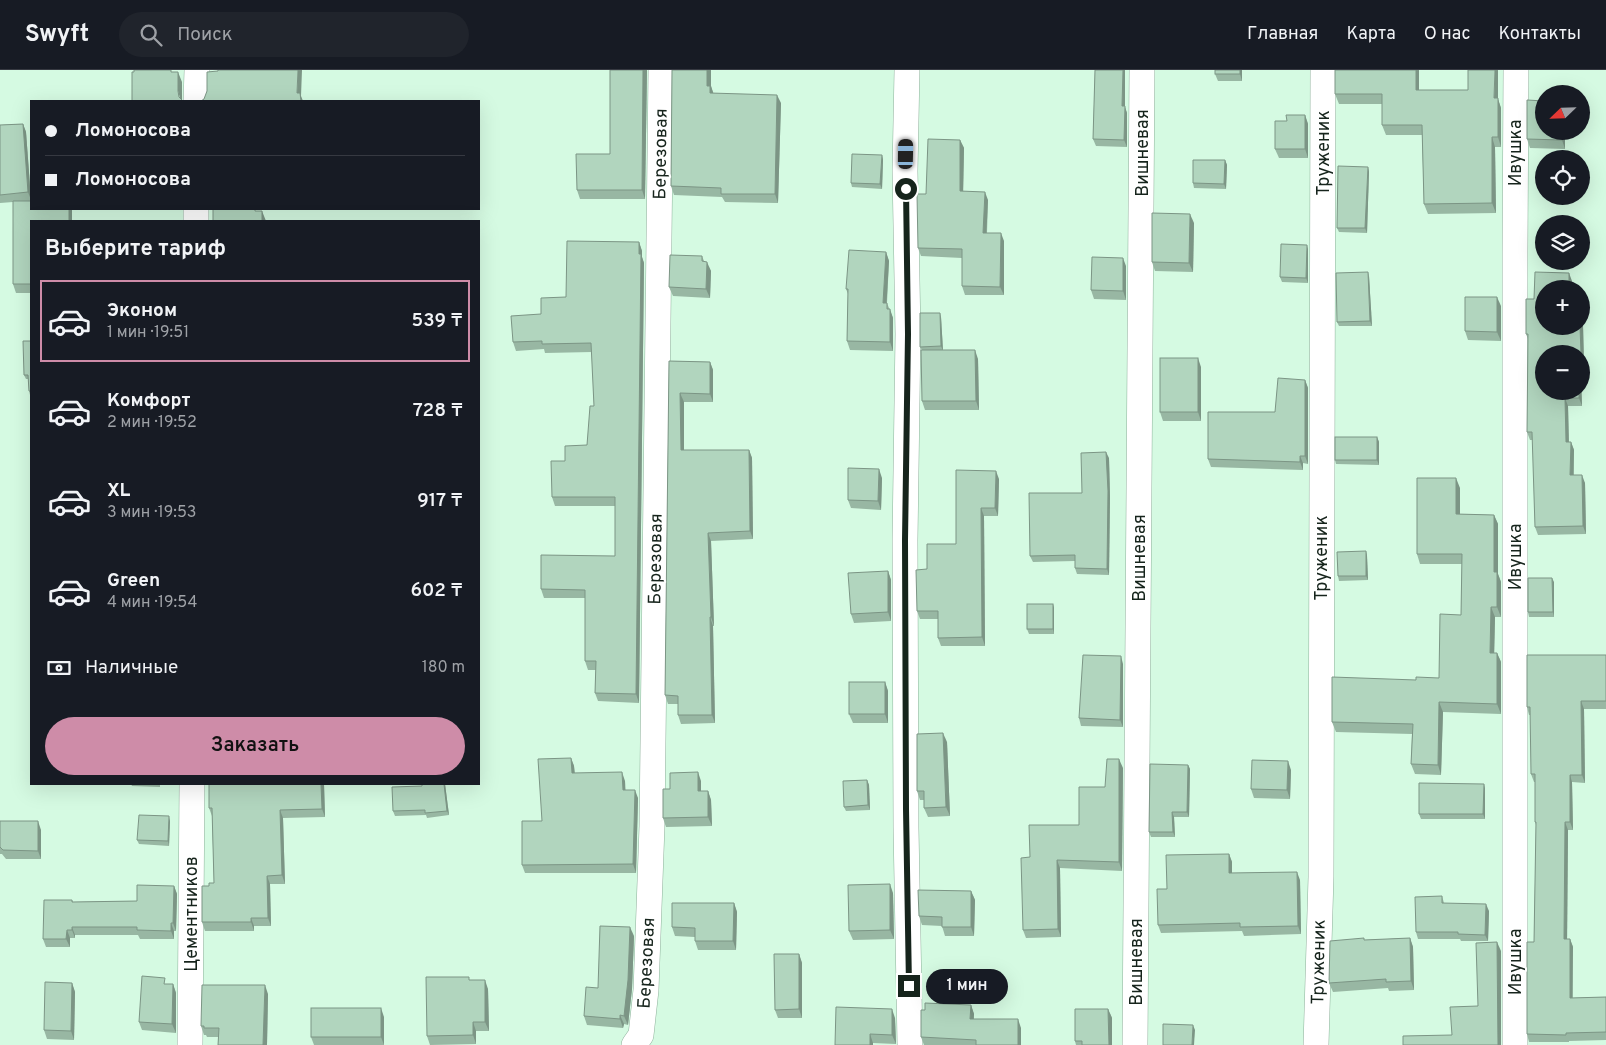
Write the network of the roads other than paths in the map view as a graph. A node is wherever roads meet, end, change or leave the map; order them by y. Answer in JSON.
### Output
{"nodes":[{"id":1,"x":197,"y":70,"type":"edge"},
{"id":2,"x":661,"y":70,"type":"edge"},
{"id":3,"x":907,"y":70,"type":"edge"},
{"id":4,"x":1142,"y":70,"type":"edge"},
{"id":5,"x":1323,"y":70,"type":"edge"},
{"id":6,"x":1516,"y":70,"type":"edge"},
{"id":7,"x":196,"y":100,"type":"edge"},
{"id":8,"x":192,"y":785,"type":"edge"},
{"id":9,"x":190,"y":1045,"type":"edge"},
{"id":10,"x":634,"y":1045,"type":"edge"},
{"id":11,"x":910,"y":1045,"type":"edge"},
{"id":12,"x":1135,"y":1045,"type":"edge"},
{"id":13,"x":1316,"y":1045,"type":"edge"},
{"id":14,"x":1515,"y":1045,"type":"edge"}],
"edges":[{"from":1,"to":7,"type":"street"},
{"from":2,"to":10,"type":"street","name":"Березовая"},
{"from":3,"to":11,"type":"street"},
{"from":4,"to":12,"type":"street","name":"Вишневая"},
{"from":5,"to":13,"type":"street","name":"Труженик"},
{"from":6,"to":14,"type":"street","name":"Ивушка"},
{"from":8,"to":9,"type":"street","name":"Цементников"}]}
